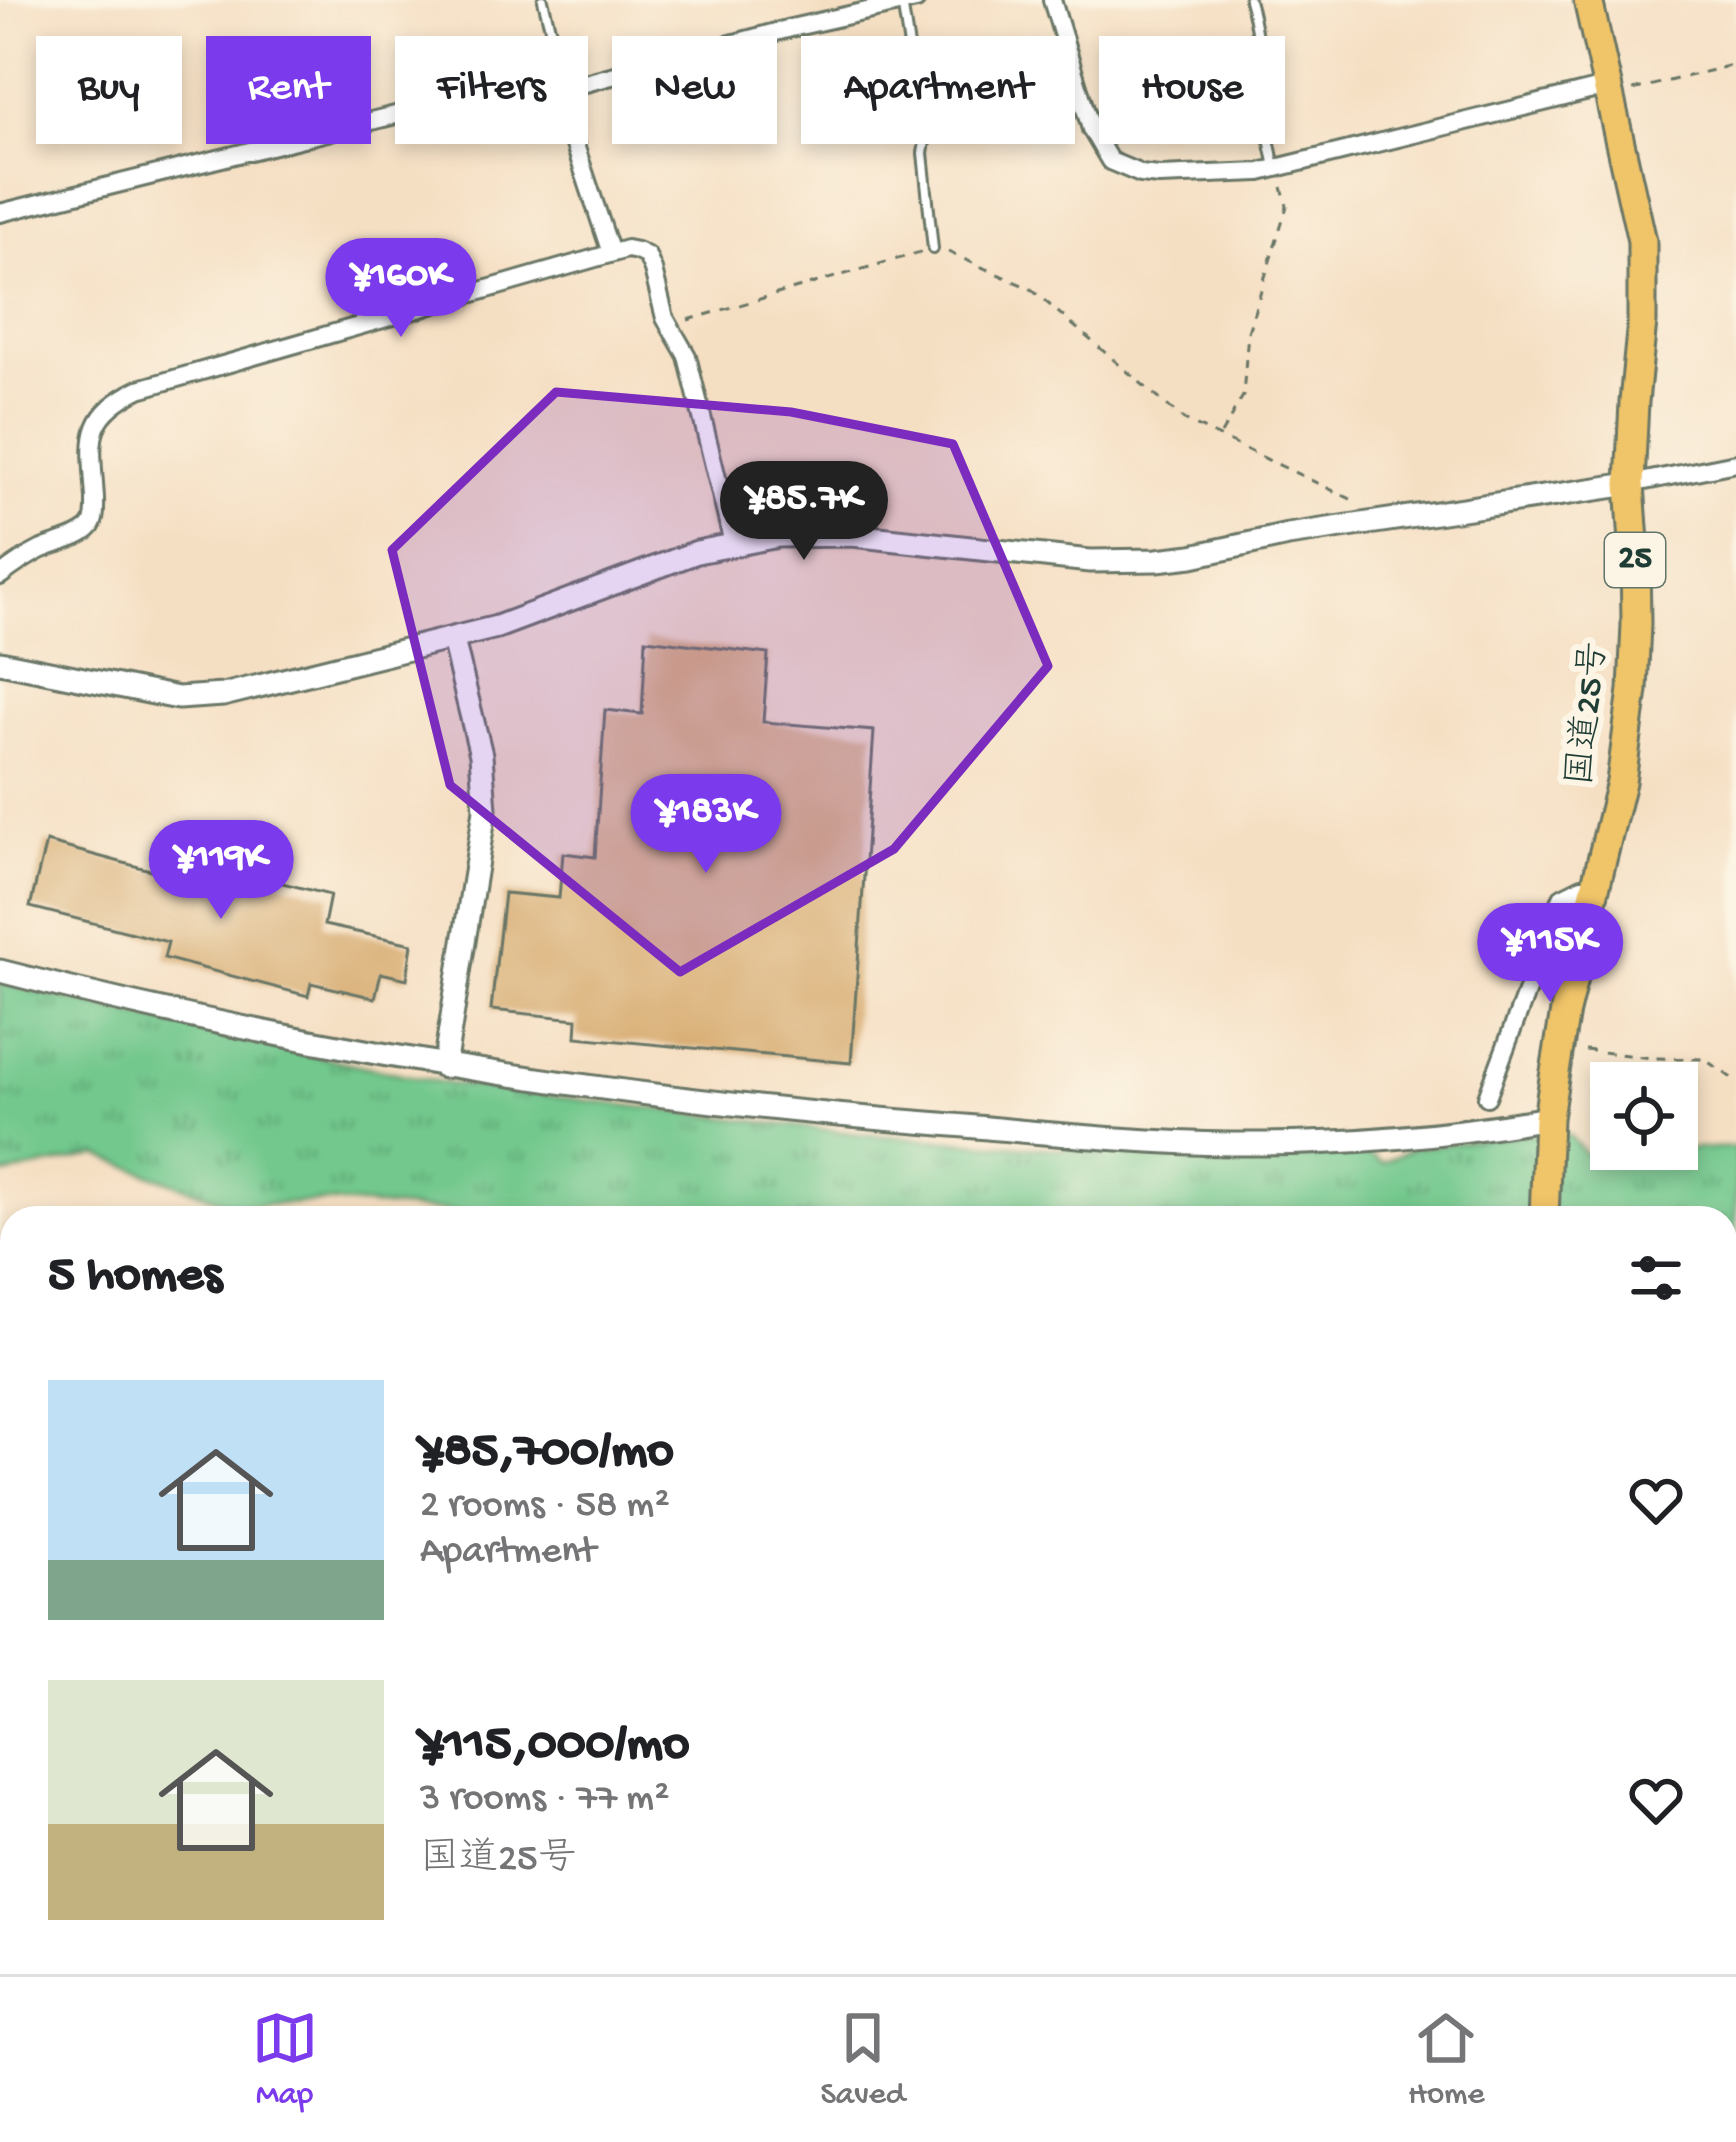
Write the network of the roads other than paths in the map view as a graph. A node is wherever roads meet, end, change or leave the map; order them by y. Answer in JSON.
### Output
{"nodes":[{"id":1,"x":544,"y":0,"type":"edge"},
{"id":2,"x":1052,"y":0,"type":"edge"},
{"id":3,"x":1250,"y":0,"type":"edge"},
{"id":4,"x":1588,"y":0,"type":"edge"},
{"id":5,"x":907,"y":1,"type":"edge"},
{"id":6,"x":553,"y":36,"type":"edge"},
{"id":7,"x":588,"y":82,"type":"edge"},
{"id":8,"x":1610,"y":91,"type":"junction"},
{"id":9,"x":395,"y":115,"type":"edge"},
{"id":10,"x":575,"y":144,"type":"edge"},
{"id":11,"x":1276,"y":169,"type":"junction"},
{"id":12,"x":0,"y":213,"type":"edge"},
{"id":13,"x":933,"y":249,"type":"road end"},
{"id":14,"x":611,"y":253,"type":"junction"},
{"id":15,"x":1736,"y":463,"type":"edge"},
{"id":16,"x":1630,"y":484,"type":"junction"},
{"id":17,"x":733,"y":543,"type":"junction"},
{"id":18,"x":0,"y":576,"type":"edge"},
{"id":19,"x":452,"y":640,"type":"junction"},
{"id":20,"x":0,"y":662,"type":"edge"},
{"id":21,"x":1597,"y":888,"type":"junction"},
{"id":22,"x":0,"y":971,"type":"edge"},
{"id":23,"x":443,"y":1067,"type":"junction"},
{"id":24,"x":1487,"y":1097,"type":"dead end"},
{"id":25,"x":1548,"y":1118,"type":"junction"},
{"id":26,"x":1544,"y":1206,"type":"edge"}],
"edges":[{"from":1,"to":6,"type":"lane"},
{"from":2,"to":11,"type":"street"},
{"from":3,"to":11,"type":"lane"},
{"from":4,"to":8,"type":"highway","name":"国道25号","number":"25"},
{"from":5,"to":7,"type":"street"},
{"from":5,"to":13,"type":"lane"},
{"from":8,"to":11,"type":"street"},
{"from":8,"to":16,"type":"highway","name":"国道25号","number":"25"},
{"from":9,"to":12,"type":"street"},
{"from":10,"to":14,"type":"street"},
{"from":14,"to":17,"type":"street"},
{"from":14,"to":18,"type":"street"},
{"from":15,"to":16,"type":"street"},
{"from":16,"to":17,"type":"street"},
{"from":16,"to":21,"type":"highway","name":"国道25号","number":"25"},
{"from":17,"to":19,"type":"street"},
{"from":19,"to":20,"type":"street"},
{"from":19,"to":23,"type":"street"},
{"from":21,"to":24,"type":"street"},
{"from":21,"to":25,"type":"highway","name":"国道25号","number":"25"},
{"from":22,"to":23,"type":"street"},
{"from":23,"to":25,"type":"street"},
{"from":25,"to":26,"type":"highway","name":"国道25号","number":"25"}]}
